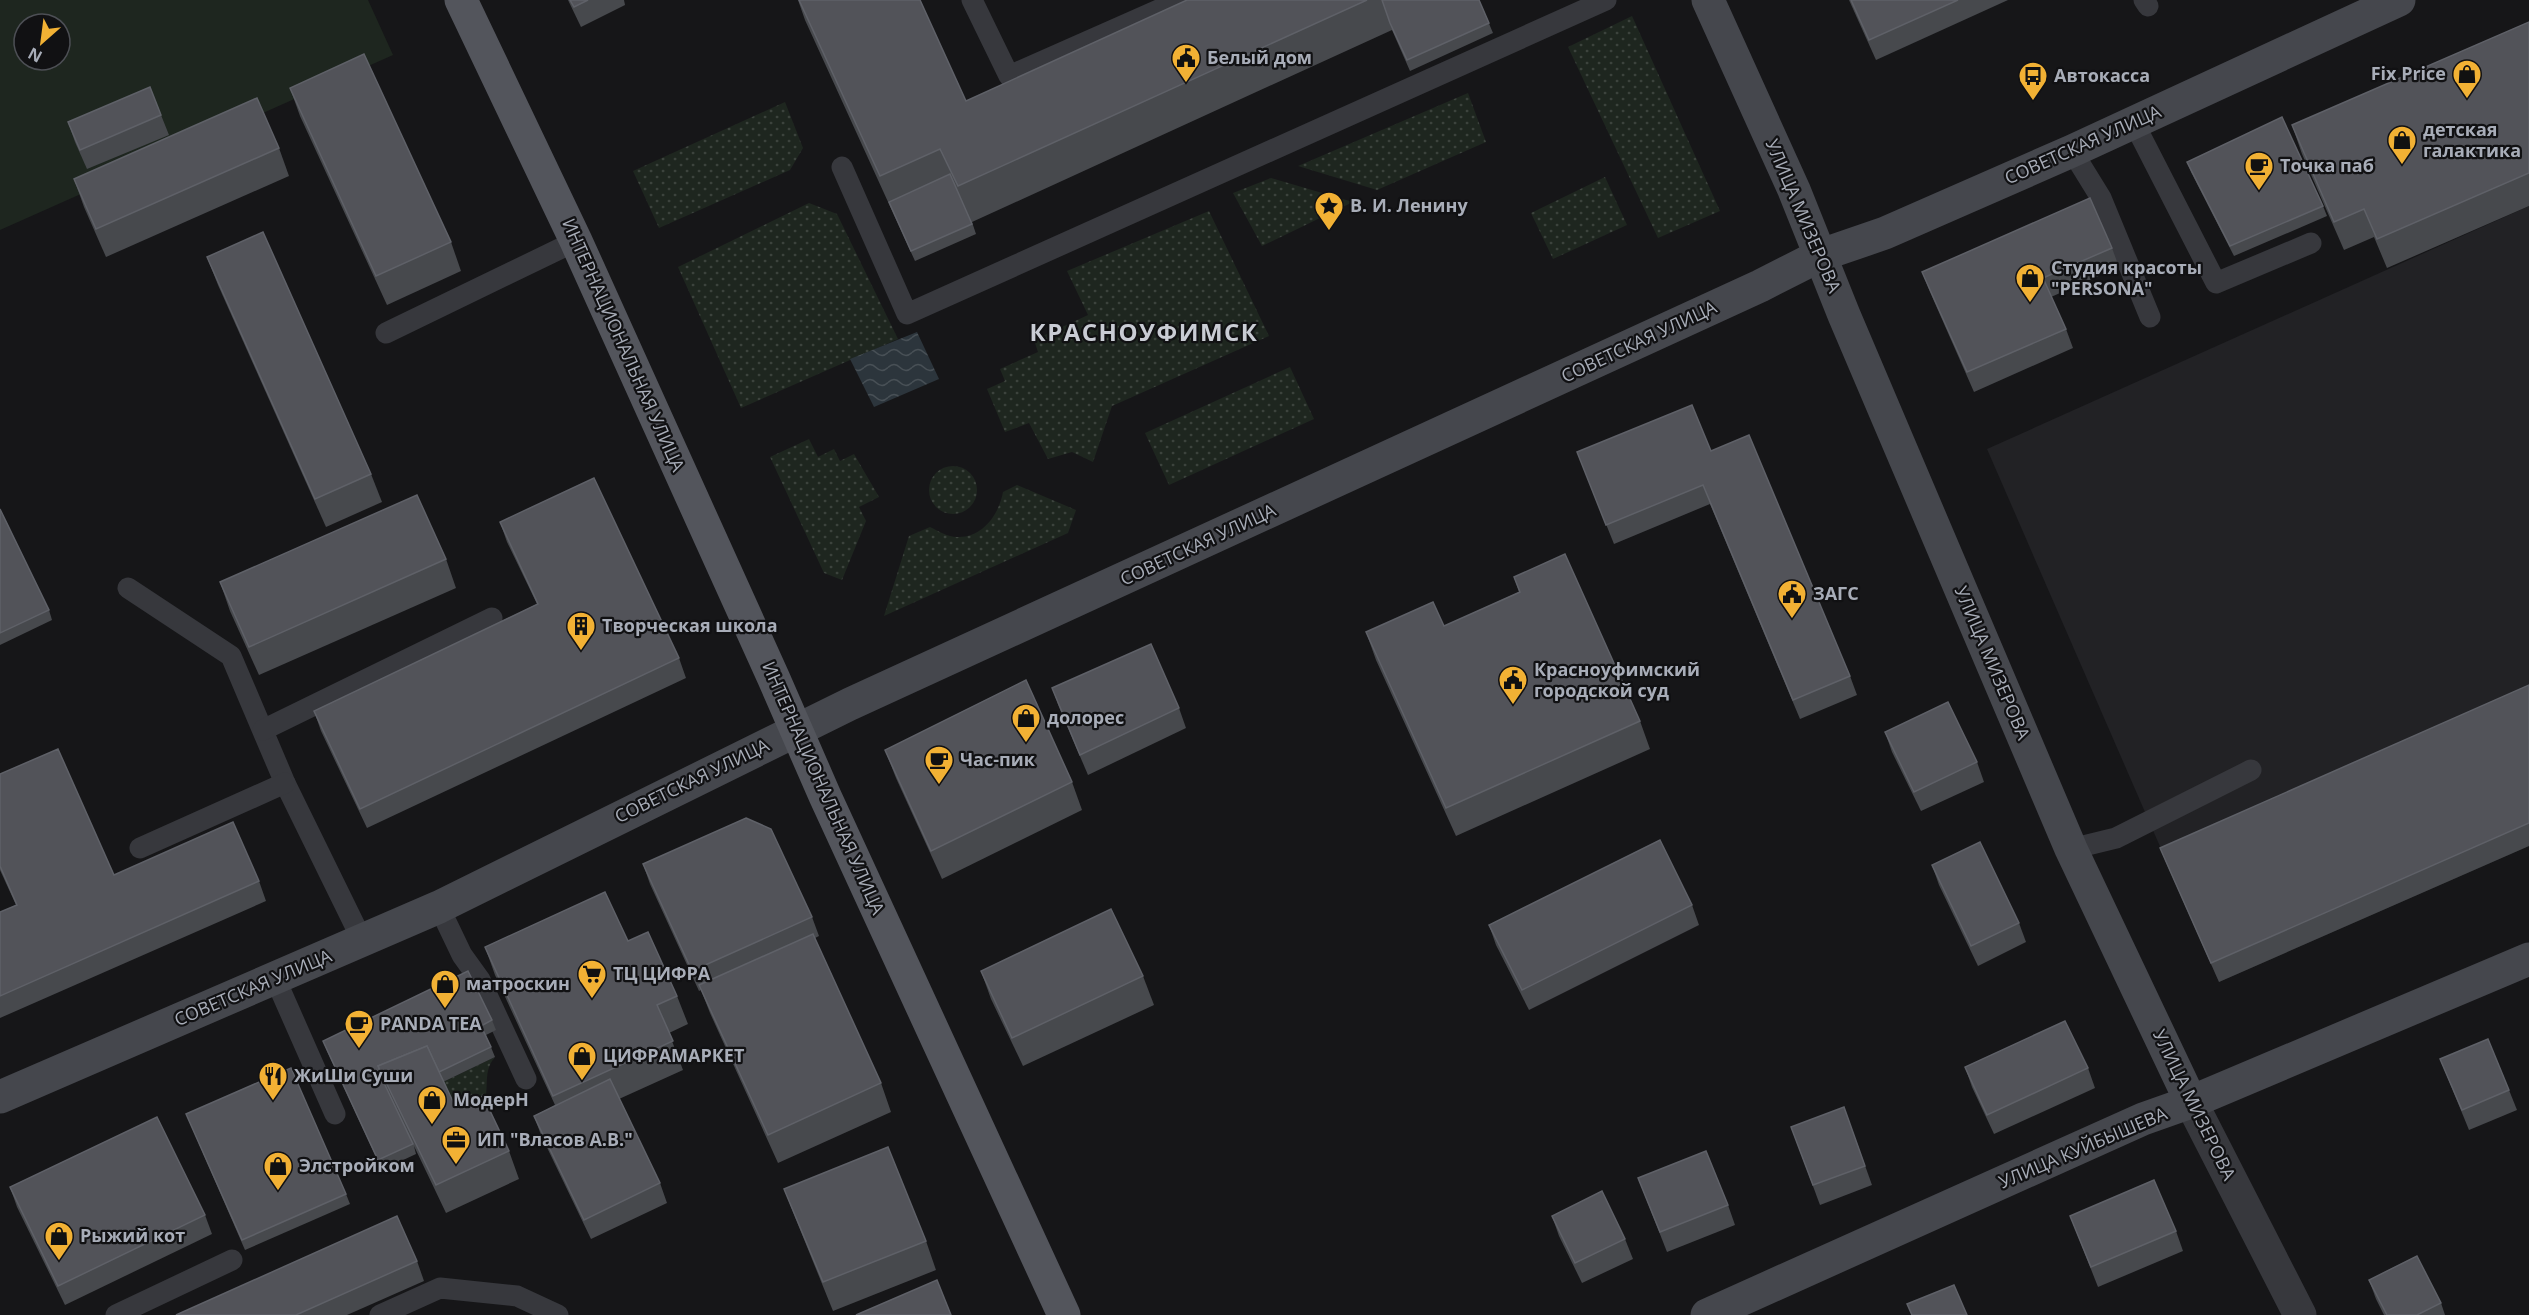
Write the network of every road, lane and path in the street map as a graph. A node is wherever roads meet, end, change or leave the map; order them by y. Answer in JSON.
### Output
{"nodes":[{"id":1,"x":461,"y":0,"type":"edge"},
{"id":2,"x":972,"y":0,"type":"edge"},
{"id":3,"x":1181,"y":0,"type":"edge"},
{"id":4,"x":1606,"y":0,"type":"edge"},
{"id":5,"x":1708,"y":0,"type":"edge"},
{"id":6,"x":2399,"y":0,"type":"edge"},
{"id":7,"x":2134,"y":123,"type":"junction"},
{"id":8,"x":2072,"y":151,"type":"junction"},
{"id":9,"x":842,"y":167,"type":"dead end"},
{"id":10,"x":576,"y":241,"type":"junction"},
{"id":11,"x":2311,"y":243,"type":"dead end"},
{"id":12,"x":1821,"y":255,"type":"junction"},
{"id":13,"x":2150,"y":316,"type":"dead end"},
{"id":14,"x":386,"y":333,"type":"dead end"},
{"id":15,"x":128,"y":588,"type":"dead end"},
{"id":16,"x":492,"y":618,"type":"dead end"},
{"id":17,"x":263,"y":730,"type":"junction"},
{"id":18,"x":797,"y":731,"type":"junction"},
{"id":19,"x":2252,"y":770,"type":"dead end"},
{"id":20,"x":285,"y":783,"type":"junction"},
{"id":21,"x":140,"y":848,"type":"dead end"},
{"id":22,"x":2071,"y":849,"type":"junction"},
{"id":23,"x":439,"y":908,"type":"junction"},
{"id":24,"x":362,"y":940,"type":"junction"},
{"id":25,"x":2529,"y":959,"type":"edge"},
{"id":26,"x":275,"y":978,"type":"junction"},
{"id":27,"x":526,"y":1079,"type":"dead end"},
{"id":28,"x":0,"y":1097,"type":"edge"},
{"id":29,"x":2191,"y":1102,"type":"junction"},
{"id":30,"x":334,"y":1114,"type":"dead end"},
{"id":31,"x":232,"y":1260,"type":"dead end"},
{"id":32,"x":116,"y":1315,"type":"edge"},
{"id":33,"x":380,"y":1315,"type":"edge"},
{"id":34,"x":558,"y":1315,"type":"edge"},
{"id":35,"x":1064,"y":1315,"type":"edge"},
{"id":36,"x":1707,"y":1315,"type":"edge"},
{"id":37,"x":2300,"y":1315,"type":"edge"}],
"edges":[{"from":1,"to":10,"type":"main road","name":"ИНТЕРНАЦИОНАЛЬНАЯ УЛИЦА"},
{"from":2,"to":3,"type":"lane"},
{"from":4,"to":9,"type":"lane"},
{"from":5,"to":12,"type":"main road","name":"УЛИЦА МИЗЕРОВА"},
{"from":6,"to":7,"type":"main road","name":"СОВЕТСКАЯ УЛИЦА"},
{"from":7,"to":8,"type":"main road","name":"СОВЕТСКАЯ УЛИЦА"},
{"from":7,"to":11,"type":"lane"},
{"from":8,"to":12,"type":"main road","name":"СОВЕТСКАЯ УЛИЦА"},
{"from":8,"to":13,"type":"lane"},
{"from":10,"to":14,"type":"lane"},
{"from":10,"to":18,"type":"main road","name":"ИНТЕРНАЦИОНАЛЬНАЯ УЛИЦА"},
{"from":12,"to":18,"type":"main road","name":"СОВЕТСКАЯ УЛИЦА"},
{"from":12,"to":22,"type":"main road","name":"УЛИЦА МИЗЕРОВА"},
{"from":15,"to":17,"type":"lane"},
{"from":16,"to":17,"type":"lane"},
{"from":17,"to":20,"type":"lane"},
{"from":18,"to":23,"type":"main road","name":"СОВЕТСКАЯ УЛИЦА"},
{"from":18,"to":35,"type":"main road","name":"ИНТЕРНАЦИОНАЛЬНАЯ УЛИЦА"},
{"from":19,"to":22,"type":"lane"},
{"from":20,"to":21,"type":"lane"},
{"from":20,"to":24,"type":"lane"},
{"from":22,"to":29,"type":"main road","name":"УЛИЦА МИЗЕРОВА"},
{"from":23,"to":24,"type":"main road","name":"СОВЕТСКАЯ УЛИЦА"},
{"from":23,"to":27,"type":"lane"},
{"from":24,"to":26,"type":"main road","name":"СОВЕТСКАЯ УЛИЦА"},
{"from":25,"to":29,"type":"main road","name":"УЛИЦА КУЙБЫШЕВА"},
{"from":26,"to":28,"type":"main road","name":"СОВЕТСКАЯ УЛИЦА"},
{"from":26,"to":30,"type":"lane"},
{"from":29,"to":36,"type":"main road","name":"УЛИЦА КУЙБЫШЕВА"},
{"from":29,"to":37,"type":"street","name":"УЛИЦА МИЗЕРОВА"},
{"from":31,"to":32,"type":"lane"},
{"from":33,"to":34,"type":"lane"}]}
